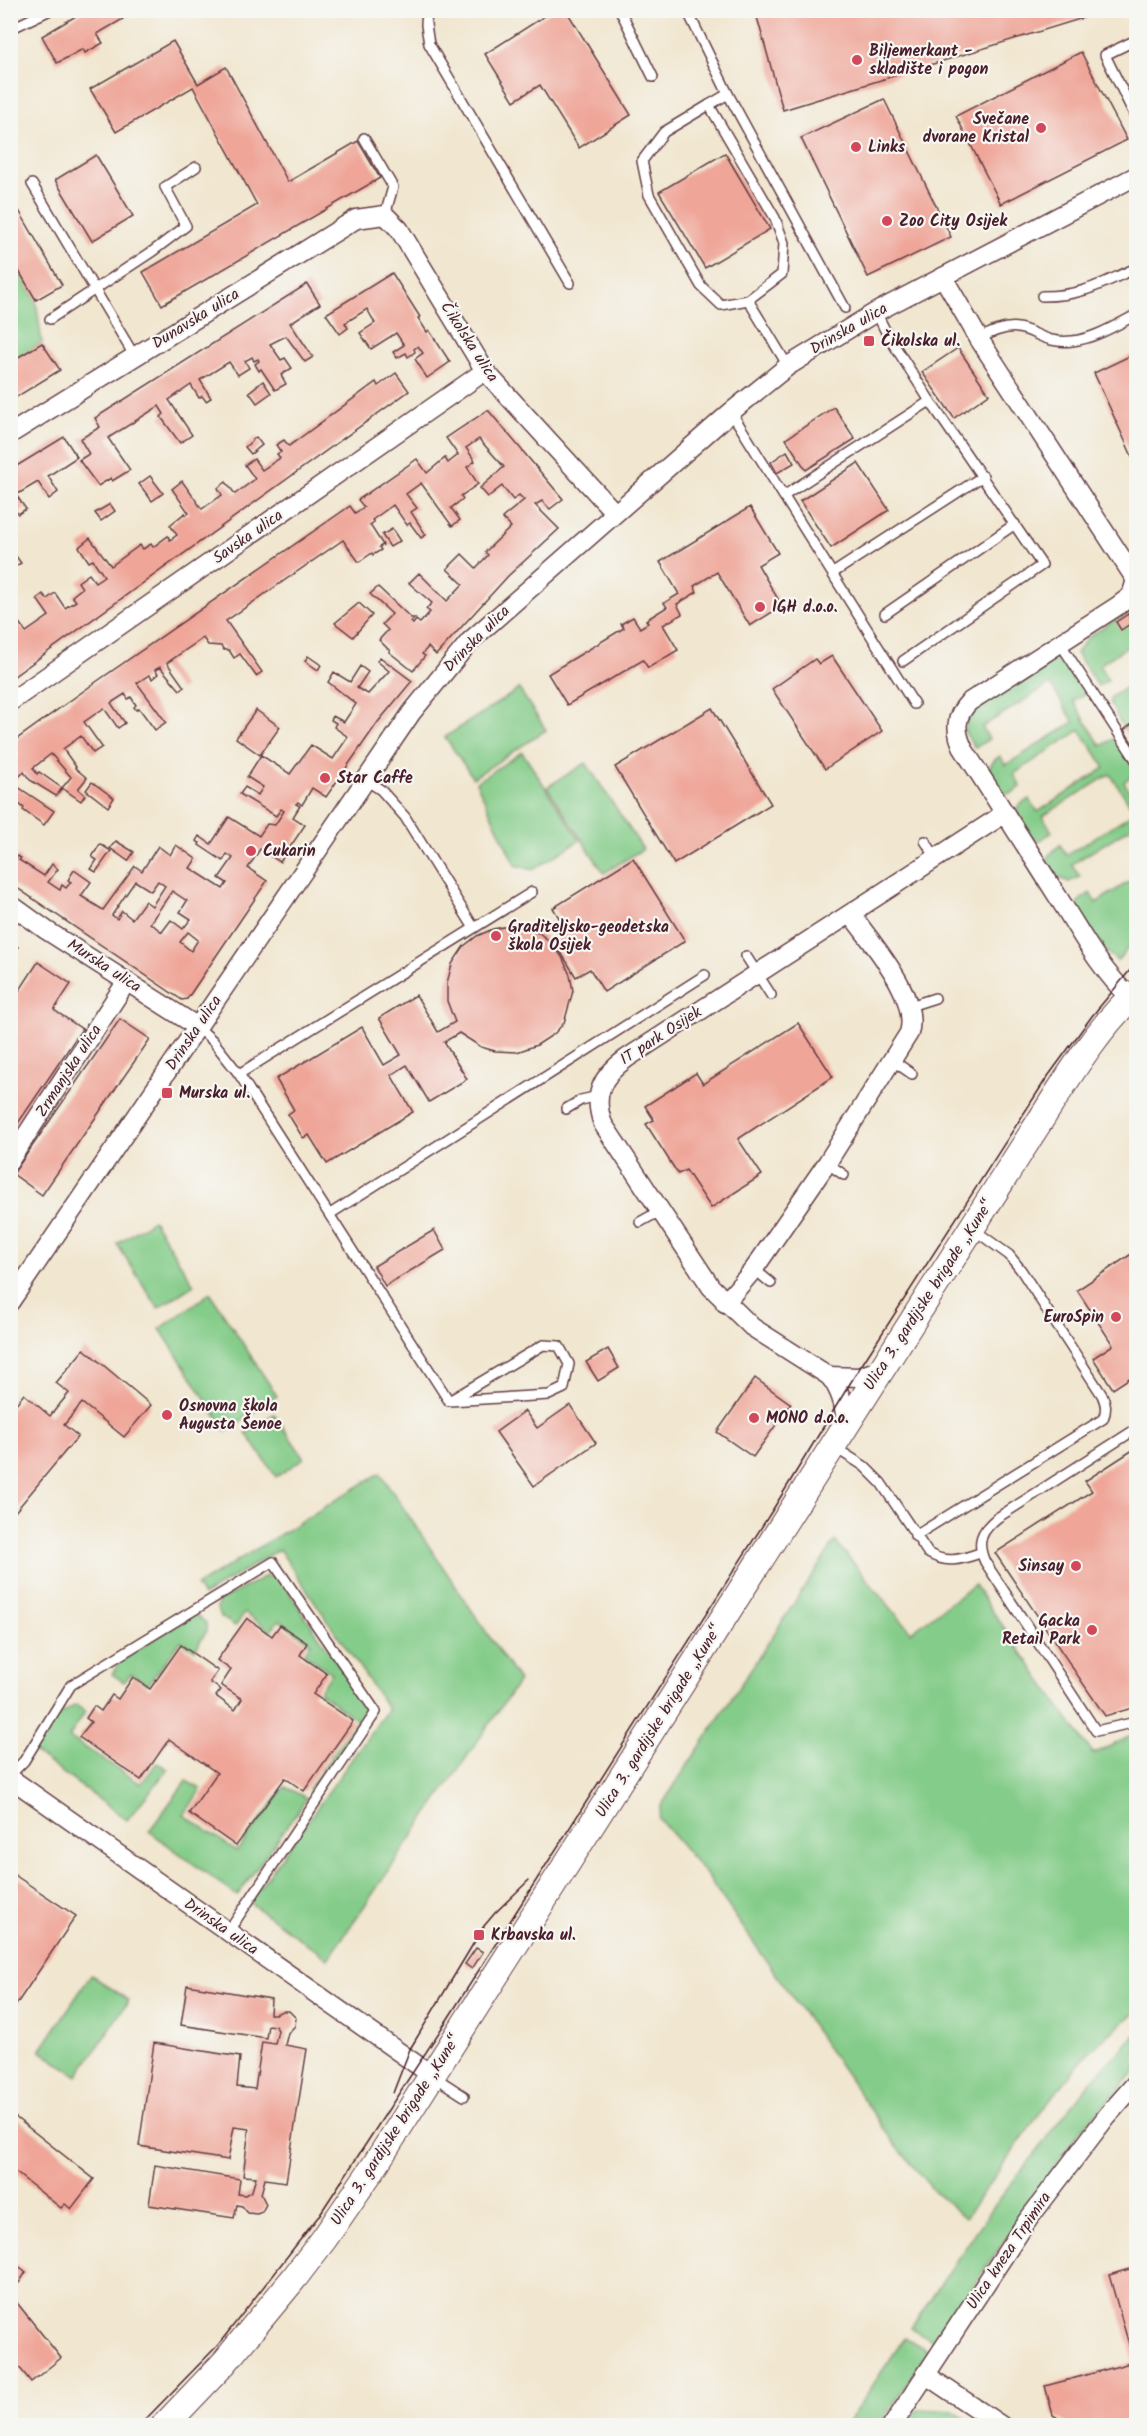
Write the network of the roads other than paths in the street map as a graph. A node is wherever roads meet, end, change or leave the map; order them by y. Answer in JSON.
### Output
{"nodes":[{"id":1,"x":50,"y":10,"type":"edge"},
{"id":2,"x":427,"y":10,"type":"edge"},
{"id":3,"x":620,"y":10,"type":"edge"},
{"id":4,"x":687,"y":10,"type":"edge"},
{"id":5,"x":10,"y":29,"type":"edge"},
{"id":6,"x":1137,"y":40,"type":"edge"},
{"id":7,"x":653,"y":76,"type":"dead end"},
{"id":8,"x":728,"y":94,"type":"junction"},
{"id":9,"x":709,"y":105,"type":"junction"},
{"id":10,"x":1137,"y":118,"type":"edge"},
{"id":11,"x":364,"y":138,"type":"dead end"},
{"id":12,"x":196,"y":167,"type":"dead end"},
{"id":13,"x":1137,"y":176,"type":"edge"},
{"id":14,"x":32,"y":184,"type":"dead end"},
{"id":15,"x":385,"y":215,"type":"junction"},
{"id":16,"x":1137,"y":268,"type":"edge"},
{"id":17,"x":943,"y":277,"type":"junction"},
{"id":18,"x":570,"y":283,"type":"dead end"},
{"id":19,"x":94,"y":289,"type":"junction"},
{"id":20,"x":1042,"y":296,"type":"dead end"},
{"id":21,"x":748,"y":300,"type":"junction"},
{"id":22,"x":844,"y":308,"type":"dead end"},
{"id":23,"x":876,"y":312,"type":"junction"},
{"id":24,"x":1137,"y":315,"type":"edge"},
{"id":25,"x":50,"y":319,"type":"dead end"},
{"id":26,"x":979,"y":339,"type":"junction"},
{"id":27,"x":135,"y":357,"type":"junction"},
{"id":28,"x":788,"y":366,"type":"junction"},
{"id":29,"x":485,"y":371,"type":"junction"},
{"id":30,"x":930,"y":401,"type":"junction"},
{"id":31,"x":731,"y":412,"type":"junction"},
{"id":32,"x":10,"y":434,"type":"edge"},
{"id":33,"x":982,"y":476,"type":"junction"},
{"id":34,"x":785,"y":495,"type":"junction"},
{"id":35,"x":615,"y":513,"type":"junction"},
{"id":36,"x":1015,"y":524,"type":"junction"},
{"id":37,"x":833,"y":573,"type":"junction"},
{"id":38,"x":1136,"y":586,"type":"edge"},
{"id":39,"x":885,"y":614,"type":"dead end"},
{"id":40,"x":1060,"y":643,"type":"junction"},
{"id":41,"x":903,"y":661,"type":"dead end"},
{"id":42,"x":10,"y":702,"type":"edge"},
{"id":43,"x":914,"y":704,"type":"dead end"},
{"id":44,"x":1137,"y":760,"type":"edge"},
{"id":45,"x":366,"y":780,"type":"junction"},
{"id":46,"x":1004,"y":814,"type":"junction"},
{"id":47,"x":925,"y":841,"type":"dead end"},
{"id":48,"x":937,"y":859,"type":"junction"},
{"id":49,"x":532,"y":892,"type":"dead end"},
{"id":50,"x":10,"y":904,"type":"edge"},
{"id":51,"x":851,"y":914,"type":"junction"},
{"id":52,"x":474,"y":928,"type":"junction"},
{"id":53,"x":746,"y":956,"type":"dead end"},
{"id":54,"x":757,"y":974,"type":"junction"},
{"id":55,"x":705,"y":975,"type":"dead end"},
{"id":56,"x":127,"y":981,"type":"junction"},
{"id":57,"x":1134,"y":992,"type":"edge"},
{"id":58,"x":771,"y":995,"type":"dead end"},
{"id":59,"x":935,"y":998,"type":"dead end"},
{"id":60,"x":910,"y":1006,"type":"junction"},
{"id":61,"x":198,"y":1027,"type":"junction"},
{"id":62,"x":892,"y":1060,"type":"junction"},
{"id":63,"x":239,"y":1074,"type":"junction"},
{"id":64,"x":912,"y":1074,"type":"dead end"},
{"id":65,"x":598,"y":1096,"type":"junction"},
{"id":66,"x":566,"y":1109,"type":"dead end"},
{"id":67,"x":10,"y":1160,"type":"edge"},
{"id":68,"x":827,"y":1162,"type":"junction"},
{"id":69,"x":843,"y":1174,"type":"dead end"},
{"id":70,"x":660,"y":1211,"type":"junction"},
{"id":71,"x":330,"y":1214,"type":"junction"},
{"id":72,"x":640,"y":1222,"type":"dead end"},
{"id":73,"x":972,"y":1228,"type":"junction"},
{"id":74,"x":754,"y":1269,"type":"junction"},
{"id":75,"x":771,"y":1283,"type":"dead end"},
{"id":76,"x":10,"y":1302,"type":"edge"},
{"id":77,"x":726,"y":1303,"type":"junction"},
{"id":78,"x":882,"y":1369,"type":"junction"},
{"id":79,"x":829,"y":1376,"type":"junction"},
{"id":80,"x":449,"y":1401,"type":"junction"},
{"id":81,"x":846,"y":1424,"type":"junction"},
{"id":82,"x":1137,"y":1429,"type":"edge"},
{"id":83,"x":832,"y":1446,"type":"junction"},
{"id":84,"x":915,"y":1536,"type":"junction"},
{"id":85,"x":981,"y":1553,"type":"junction"},
{"id":86,"x":1137,"y":1722,"type":"edge"},
{"id":87,"x":10,"y":1777,"type":"edge"},
{"id":88,"x":228,"y":1932,"type":"junction"},
{"id":89,"x":433,"y":2076,"type":"junction"},
{"id":90,"x":1137,"y":2083,"type":"edge"},
{"id":91,"x":464,"y":2096,"type":"dead end"},
{"id":92,"x":926,"y":2375,"type":"junction"},
{"id":93,"x":164,"y":2426,"type":"edge"},
{"id":94,"x":892,"y":2426,"type":"edge"},
{"id":95,"x":1002,"y":2426,"type":"edge"}],
"edges":[{"from":1,"to":5,"type":"lane"},
{"from":2,"to":18,"type":"lane"},
{"from":3,"to":7,"type":"lane"},
{"from":4,"to":8,"type":"lane"},
{"from":6,"to":10,"type":"lane"},
{"from":8,"to":9,"type":"lane"},
{"from":8,"to":22,"type":"lane"},
{"from":9,"to":21,"type":"lane"},
{"from":9,"to":21,"type":"lane"},
{"from":11,"to":15,"type":"lane"},
{"from":12,"to":19,"type":"lane"},
{"from":13,"to":17,"type":"street","name":"Drinska ulica"},
{"from":14,"to":19,"type":"lane"},
{"from":15,"to":27,"type":"street","name":"Dunavska ulica"},
{"from":15,"to":29,"type":"street","name":"Čikolska ulica"},
{"from":16,"to":20,"type":"lane"},
{"from":17,"to":23,"type":"street","name":"Drinska ulica"},
{"from":17,"to":26,"type":"street"},
{"from":19,"to":25,"type":"lane"},
{"from":19,"to":27,"type":"lane"},
{"from":21,"to":28,"type":"lane"},
{"from":23,"to":28,"type":"street","name":"Drinska ulica"},
{"from":23,"to":30,"type":"lane"},
{"from":24,"to":26,"type":"lane"},
{"from":26,"to":38,"type":"street"},
{"from":27,"to":32,"type":"street","name":"Dunavska ulica"},
{"from":28,"to":31,"type":"street","name":"Drinska ulica"},
{"from":29,"to":35,"type":"street","name":"Čikolska ulica"},
{"from":29,"to":42,"type":"street","name":"Savska ulica"},
{"from":30,"to":33,"type":"lane"},
{"from":30,"to":34,"type":"lane"},
{"from":31,"to":34,"type":"lane"},
{"from":31,"to":35,"type":"street","name":"Drinska ulica"},
{"from":33,"to":36,"type":"lane"},
{"from":33,"to":37,"type":"lane"},
{"from":34,"to":37,"type":"lane"},
{"from":35,"to":45,"type":"street","name":"Drinska ulica"},
{"from":36,"to":39,"type":"lane"},
{"from":36,"to":41,"type":"lane"},
{"from":37,"to":43,"type":"lane"},
{"from":38,"to":40,"type":"street"},
{"from":40,"to":44,"type":"lane"},
{"from":40,"to":46,"type":"street"},
{"from":45,"to":52,"type":"lane"},
{"from":45,"to":61,"type":"street","name":"Drinska ulica"},
{"from":46,"to":48,"type":"street","name":"IT park Osijek"},
{"from":46,"to":57,"type":"street"},
{"from":47,"to":48,"type":"lane"},
{"from":48,"to":51,"type":"street","name":"IT park Osijek"},
{"from":49,"to":52,"type":"lane"},
{"from":50,"to":56,"type":"street","name":"Murska ulica"},
{"from":51,"to":54,"type":"street","name":"IT park Osijek"},
{"from":51,"to":60,"type":"street"},
{"from":52,"to":63,"type":"lane"},
{"from":53,"to":54,"type":"lane"},
{"from":54,"to":58,"type":"lane"},
{"from":54,"to":65,"type":"street","name":"IT park Osijek"},
{"from":55,"to":71,"type":"lane"},
{"from":56,"to":61,"type":"street","name":"Murska ulica"},
{"from":56,"to":67,"type":"street","name":"Zrmanjska ulica"},
{"from":57,"to":73,"type":"street","name":"Ulica 3. gardijske brigade „Kune“"},
{"from":59,"to":60,"type":"lane"},
{"from":60,"to":62,"type":"street"},
{"from":61,"to":63,"type":"lane"},
{"from":61,"to":76,"type":"street","name":"Drinska ulica"},
{"from":62,"to":64,"type":"lane"},
{"from":62,"to":68,"type":"street"},
{"from":63,"to":71,"type":"lane"},
{"from":65,"to":66,"type":"lane"},
{"from":65,"to":70,"type":"street"},
{"from":68,"to":69,"type":"lane"},
{"from":68,"to":74,"type":"street"},
{"from":70,"to":72,"type":"lane"},
{"from":70,"to":77,"type":"street"},
{"from":71,"to":80,"type":"lane"},
{"from":73,"to":78,"type":"street","name":"Ulica 3. gardijske brigade „Kune“"},
{"from":73,"to":84,"type":"lane"},
{"from":74,"to":75,"type":"lane"},
{"from":74,"to":77,"type":"street"},
{"from":77,"to":79,"type":"street"},
{"from":78,"to":79,"type":"street"},
{"from":78,"to":81,"type":"street","name":"Ulica 3. gardijske brigade „Kune“"},
{"from":79,"to":81,"type":"street"},
{"from":80,"to":80,"type":"lane"},
{"from":81,"to":83,"type":"street","name":"Ulica 3. gardijske brigade „Kune“"},
{"from":82,"to":85,"type":"lane"},
{"from":83,"to":84,"type":"lane"},
{"from":83,"to":89,"type":"street","name":"Ulica 3. gardijske brigade „Kune“"},
{"from":84,"to":85,"type":"lane"},
{"from":85,"to":86,"type":"lane"},
{"from":87,"to":88,"type":"street","name":"Drinska ulica"},
{"from":87,"to":88,"type":"lane"},
{"from":88,"to":89,"type":"street","name":"Drinska ulica"},
{"from":89,"to":91,"type":"lane"},
{"from":89,"to":93,"type":"street","name":"Ulica 3. gardijske brigade „Kune“"},
{"from":90,"to":92,"type":"street","name":"Ulica kneza Trpimira"},
{"from":92,"to":94,"type":"street","name":"Ulica kneza Trpimira"},
{"from":92,"to":95,"type":"street"}]}
